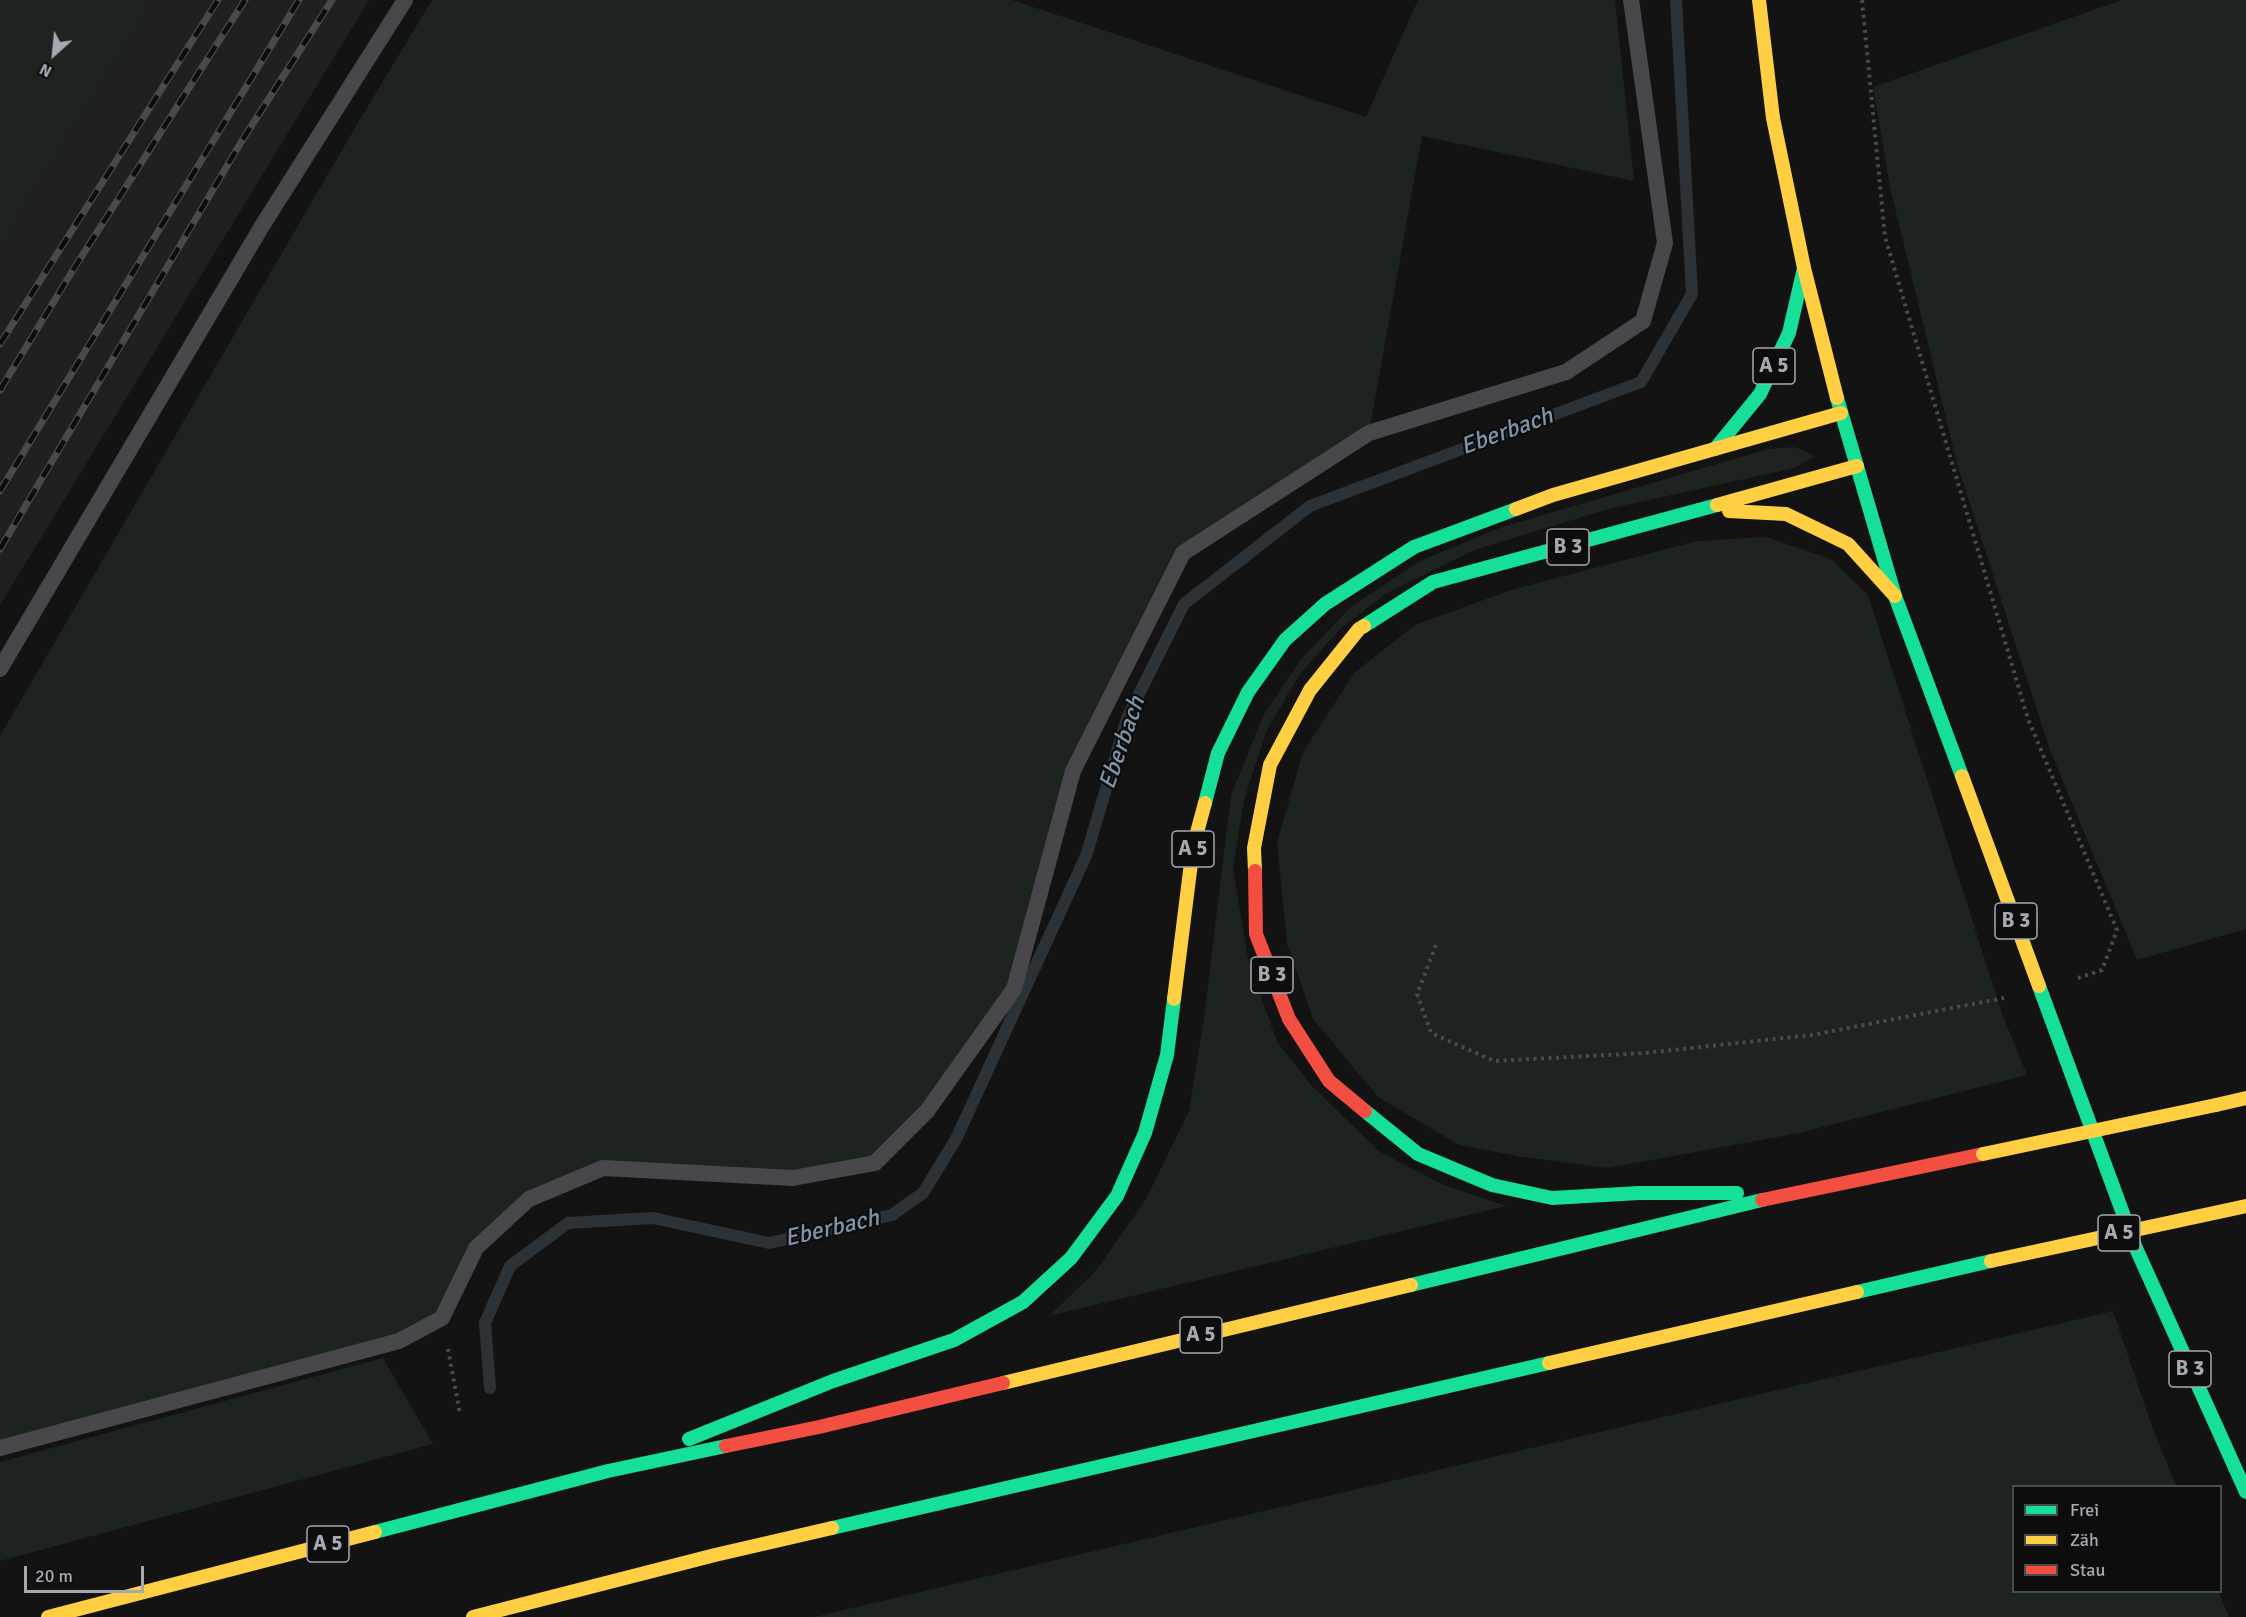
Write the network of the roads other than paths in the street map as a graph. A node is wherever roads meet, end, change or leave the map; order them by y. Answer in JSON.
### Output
{"nodes":[{"id":1,"x":405,"y":0,"type":"edge"},
{"id":2,"x":1631,"y":0,"type":"edge"},
{"id":3,"x":1759,"y":0,"type":"edge"},
{"id":4,"x":1804,"y":268,"type":"junction"},
{"id":5,"x":1841,"y":413,"type":"junction"},
{"id":6,"x":1715,"y":449,"type":"junction"},
{"id":7,"x":1857,"y":466,"type":"junction"},
{"id":8,"x":1703,"y":510,"type":"junction"},
{"id":9,"x":1895,"y":596,"type":"junction"},
{"id":10,"x":0,"y":669,"type":"edge"},
{"id":11,"x":2246,"y":1098,"type":"edge"},
{"id":12,"x":1792,"y":1193,"type":"junction"},
{"id":13,"x":2246,"y":1206,"type":"edge"},
{"id":14,"x":0,"y":1448,"type":"edge"},
{"id":15,"x":608,"y":1472,"type":"junction"},
{"id":16,"x":2246,"y":1492,"type":"edge"},
{"id":17,"x":48,"y":1617,"type":"edge"},
{"id":18,"x":472,"y":1617,"type":"edge"}],
"edges":[{"from":1,"to":10,"type":"lane"},
{"from":2,"to":14,"type":"lane"},
{"from":3,"to":4,"type":"main road","number":"B 3"},
{"from":4,"to":5,"type":"main road","number":"B 3"},
{"from":4,"to":6,"type":"main road","number":"A 5"},
{"from":5,"to":6,"type":"main road","number":"A 5"},
{"from":5,"to":7,"type":"main road","number":"B 3"},
{"from":6,"to":15,"type":"main road","number":"A 5"},
{"from":7,"to":8,"type":"main road","number":"B 3"},
{"from":7,"to":9,"type":"main road","number":"B 3"},
{"from":8,"to":9,"type":"main road","number":"B 3"},
{"from":8,"to":12,"type":"main road","number":"B 3"},
{"from":9,"to":16,"type":"main road","number":"B 3"},
{"from":11,"to":12,"type":"main road","number":"A 5","bridge":true},
{"from":12,"to":15,"type":"main road","number":"A 5"},
{"from":13,"to":18,"type":"main road","number":"A 5","bridge":true},
{"from":15,"to":17,"type":"main road","number":"A 5"}]}
